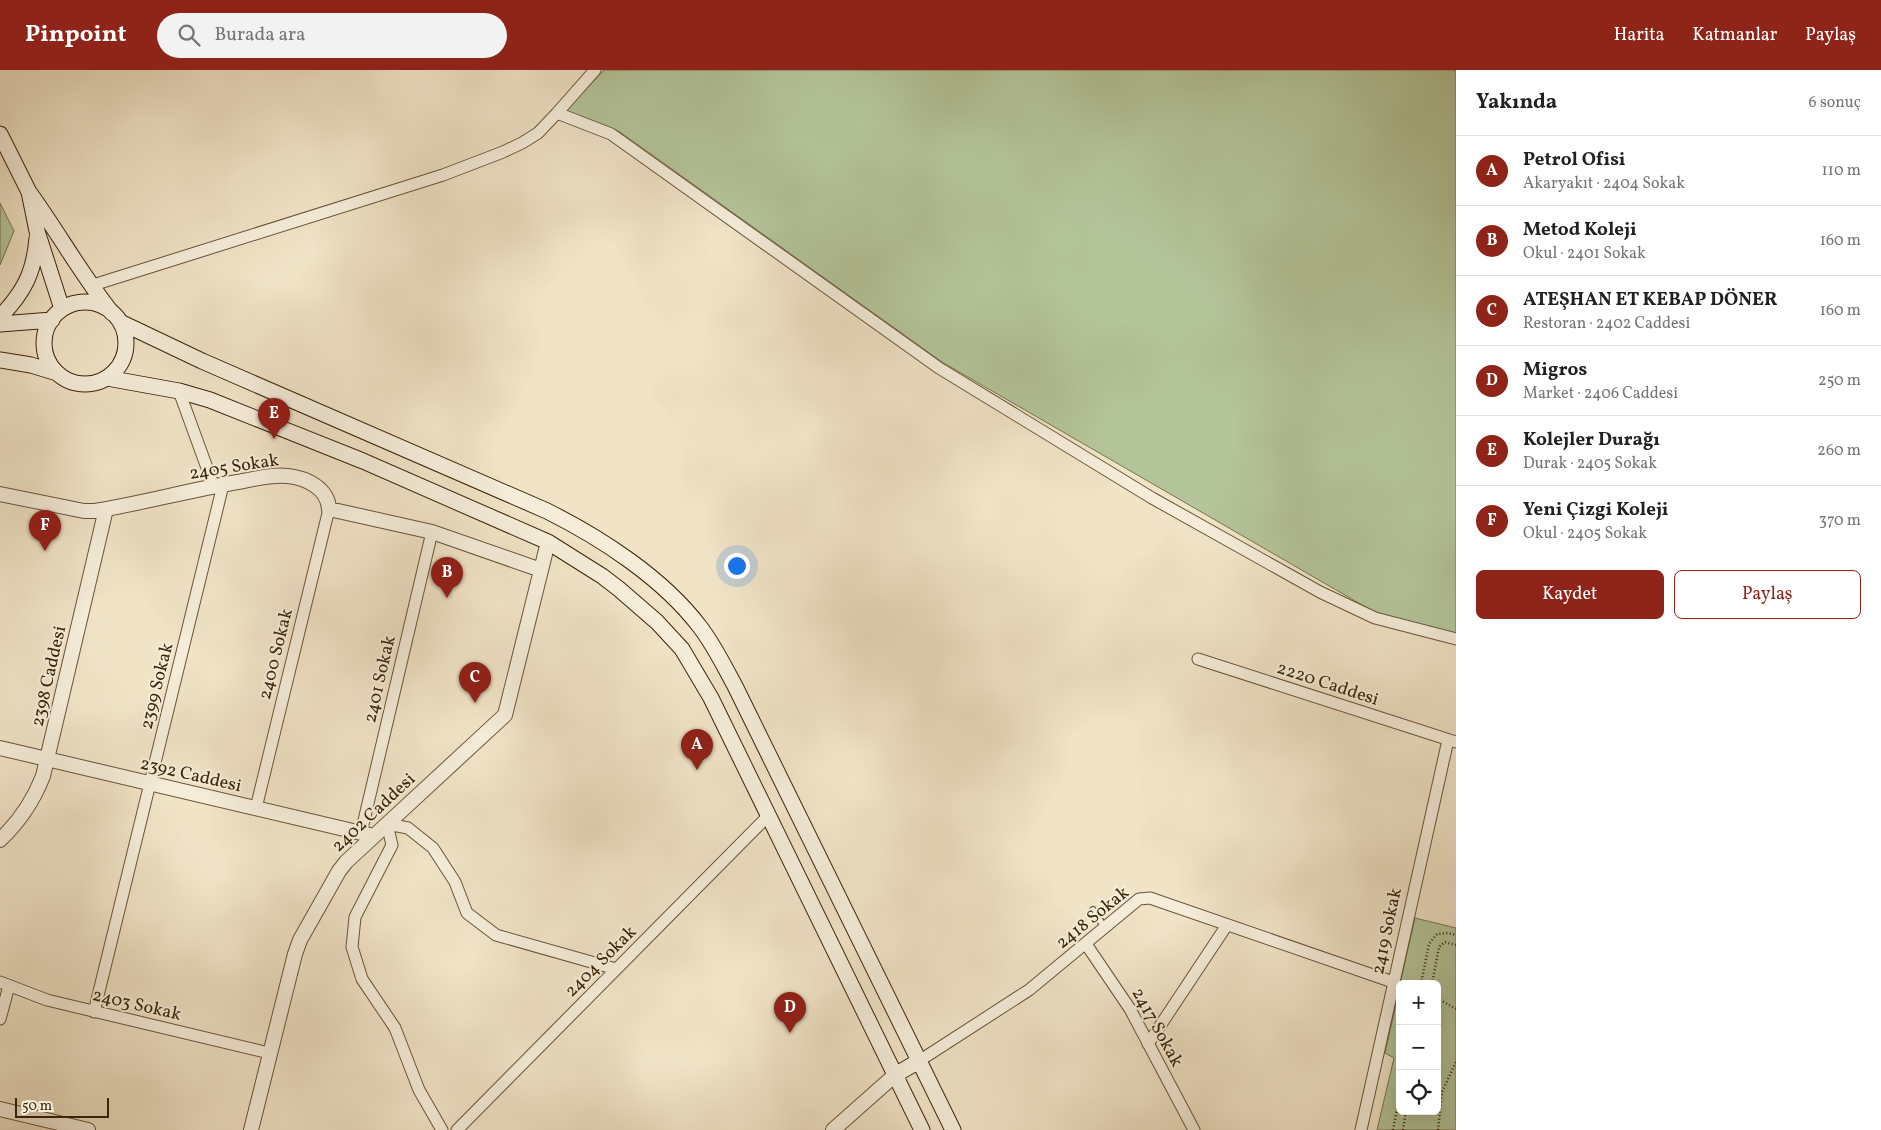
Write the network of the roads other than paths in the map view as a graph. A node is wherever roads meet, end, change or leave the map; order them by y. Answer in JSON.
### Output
{"nodes":[{"id":1,"x":595,"y":70,"type":"edge"},
{"id":2,"x":558,"y":113,"type":"junction"},
{"id":3,"x":0,"y":134,"type":"edge"},
{"id":4,"x":29,"y":192,"type":"junction"},
{"id":5,"x":38,"y":231,"type":"junction"},
{"id":6,"x":90,"y":286,"type":"junction"},
{"id":7,"x":57,"y":315,"type":"junction"},
{"id":8,"x":0,"y":317,"type":"edge"},
{"id":9,"x":116,"y":318,"type":"junction"},
{"id":10,"x":0,"y":324,"type":"edge"},
{"id":11,"x":0,"y":360,"type":"edge"},
{"id":12,"x":57,"y":373,"type":"junction"},
{"id":13,"x":107,"y":378,"type":"junction"},
{"id":14,"x":178,"y":391,"type":"junction"},
{"id":15,"x":219,"y":486,"type":"junction"},
{"id":16,"x":1,"y":497,"type":"edge"},
{"id":17,"x":106,"y":509,"type":"junction"},
{"id":18,"x":329,"y":509,"type":"junction"},
{"id":19,"x":432,"y":532,"type":"junction"},
{"id":20,"x":548,"y":542,"type":"junction"},
{"id":21,"x":541,"y":570,"type":"junction"},
{"id":22,"x":1456,"y":639,"type":"edge"},
{"id":23,"x":1198,"y":659,"type":"dead end"},
{"id":24,"x":1452,"y":741,"type":"edge"},
{"id":25,"x":0,"y":748,"type":"edge"},
{"id":26,"x":48,"y":759,"type":"junction"},
{"id":27,"x":150,"y":783,"type":"junction"},
{"id":28,"x":256,"y":808,"type":"junction"},
{"id":29,"x":768,"y":816,"type":"junction"},
{"id":30,"x":387,"y":824,"type":"junction"},
{"id":31,"x":367,"y":835,"type":"junction"},
{"id":32,"x":0,"y":840,"type":"edge"},
{"id":33,"x":1093,"y":910,"type":"dead end"},
{"id":34,"x":1227,"y":925,"type":"junction"},
{"id":35,"x":1105,"y":928,"type":"junction"},
{"id":36,"x":1086,"y":944,"type":"junction"},
{"id":37,"x":616,"y":969,"type":"junction"},
{"id":38,"x":1393,"y":982,"type":"junction"},
{"id":39,"x":4,"y":984,"type":"edge"},
{"id":40,"x":94,"y":1012,"type":"junction"},
{"id":41,"x":0,"y":1019,"type":"edge"},
{"id":42,"x":1148,"y":1044,"type":"junction"},
{"id":43,"x":269,"y":1053,"type":"junction"},
{"id":44,"x":919,"y":1061,"type":"junction"},
{"id":45,"x":895,"y":1076,"type":"junction"},
{"id":46,"x":0,"y":1109,"type":"edge"},
{"id":47,"x":88,"y":1130,"type":"edge"},
{"id":48,"x":251,"y":1130,"type":"edge"},
{"id":49,"x":442,"y":1130,"type":"edge"},
{"id":50,"x":457,"y":1130,"type":"edge"},
{"id":51,"x":833,"y":1130,"type":"edge"},
{"id":52,"x":922,"y":1130,"type":"edge"},
{"id":53,"x":953,"y":1130,"type":"edge"},
{"id":54,"x":1194,"y":1130,"type":"edge"},
{"id":55,"x":1361,"y":1130,"type":"edge"}],
"edges":[{"from":1,"to":2,"type":"street"},
{"from":2,"to":6,"type":"street"},
{"from":2,"to":22,"type":"street"},
{"from":3,"to":4,"type":"main road"},
{"from":4,"to":5,"type":"main road"},
{"from":4,"to":6,"type":"main road"},
{"from":5,"to":7,"type":"main road"},
{"from":5,"to":8,"type":"main road"},
{"from":6,"to":9,"type":"main road"},
{"from":7,"to":9,"type":"main road"},
{"from":7,"to":10,"type":"main road"},
{"from":7,"to":12,"type":"main road"},
{"from":9,"to":13,"type":"main road"},
{"from":9,"to":44,"type":"main road"},
{"from":11,"to":12,"type":"main road"},
{"from":12,"to":13,"type":"main road"},
{"from":13,"to":14,"type":"main road"},
{"from":14,"to":15,"type":"street"},
{"from":14,"to":20,"type":"main road"},
{"from":15,"to":17,"type":"street","name":"2405 Sokak"},
{"from":15,"to":18,"type":"street","name":"2405 Sokak"},
{"from":15,"to":27,"type":"street","name":"2399 Sokak"},
{"from":16,"to":17,"type":"street","name":"2405 Sokak"},
{"from":17,"to":26,"type":"street","name":"2398 Caddesi"},
{"from":18,"to":19,"type":"street"},
{"from":18,"to":28,"type":"street","name":"2400 Sokak"},
{"from":19,"to":21,"type":"street"},
{"from":19,"to":31,"type":"street","name":"2401 Sokak"},
{"from":20,"to":21,"type":"street","name":"2402 Caddesi"},
{"from":20,"to":29,"type":"main road"},
{"from":21,"to":30,"type":"street","name":"2402 Caddesi"},
{"from":23,"to":24,"type":"street","name":"2220 Caddesi"},
{"from":24,"to":38,"type":"street","name":"2419 Sokak"},
{"from":25,"to":26,"type":"street","name":"2392 Caddesi"},
{"from":26,"to":27,"type":"street","name":"2392 Caddesi"},
{"from":26,"to":32,"type":"street","name":"2398 Caddesi"},
{"from":27,"to":28,"type":"street","name":"2392 Caddesi"},
{"from":27,"to":40,"type":"street","name":"2399 Sokak"},
{"from":28,"to":31,"type":"street","name":"2392 Caddesi"},
{"from":29,"to":37,"type":"street","name":"2404 Sokak"},
{"from":29,"to":45,"type":"main road"},
{"from":30,"to":31,"type":"street","name":"2402 Caddesi"},
{"from":30,"to":37,"type":"street"},
{"from":30,"to":49,"type":"street"},
{"from":31,"to":43,"type":"street","name":"2402 Caddesi"},
{"from":33,"to":35,"type":"lane"},
{"from":34,"to":35,"type":"street","name":"2418 Sokak"},
{"from":34,"to":38,"type":"street","name":"2418 Sokak"},
{"from":34,"to":42,"type":"street"},
{"from":35,"to":36,"type":"street","name":"2418 Sokak"},
{"from":36,"to":42,"type":"street","name":"2417 Sokak"},
{"from":36,"to":44,"type":"street","name":"2418 Sokak"},
{"from":37,"to":50,"type":"street","name":"2404 Sokak"},
{"from":38,"to":55,"type":"street","name":"2419 Sokak"},
{"from":39,"to":40,"type":"street","name":"2403 Sokak"},
{"from":39,"to":41,"type":"street"},
{"from":40,"to":43,"type":"street","name":"2403 Sokak"},
{"from":42,"to":54,"type":"street","name":"2417 Sokak"},
{"from":43,"to":48,"type":"street","name":"2402 Caddesi"},
{"from":44,"to":45,"type":"main road"},
{"from":44,"to":53,"type":"main road"},
{"from":45,"to":51,"type":"street"},
{"from":45,"to":52,"type":"main road"},
{"from":46,"to":47,"type":"street"}]}
